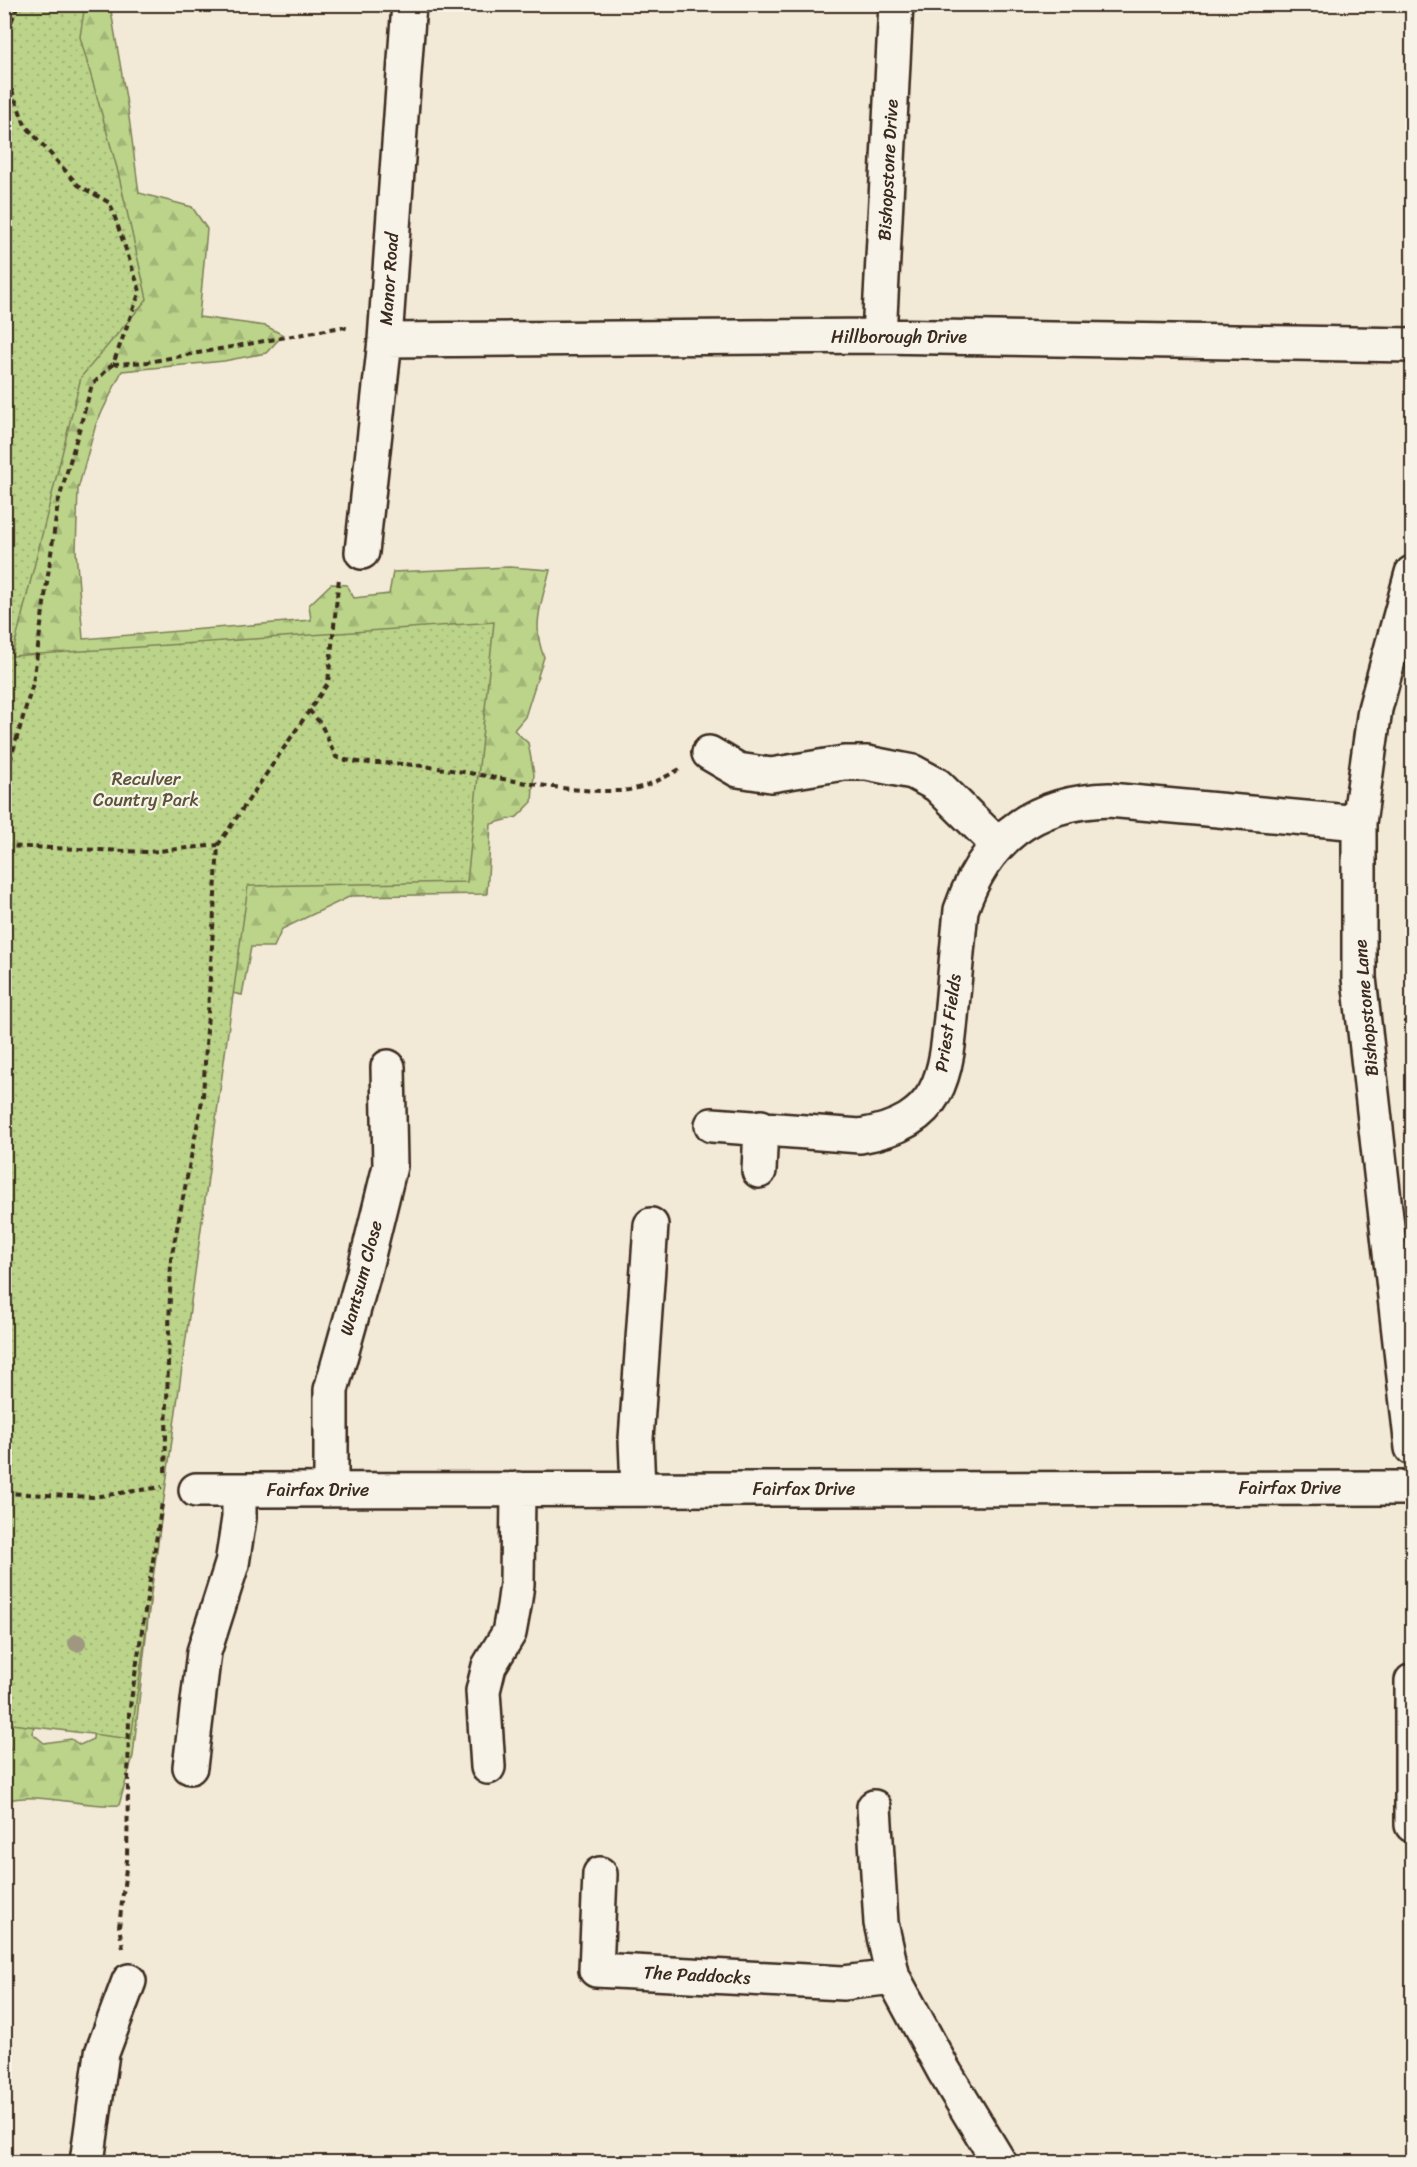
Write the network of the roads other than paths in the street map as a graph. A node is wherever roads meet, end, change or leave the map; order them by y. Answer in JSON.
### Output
{"nodes":[{"id":1,"x":409,"y":4,"type":"edge"},
{"id":2,"x":896,"y":4,"type":"edge"},
{"id":3,"x":879,"y":336,"type":"junction"},
{"id":4,"x":385,"y":340,"type":"junction"},
{"id":5,"x":1413,"y":345,"type":"edge"},
{"id":6,"x":362,"y":552,"type":"road end"},
{"id":7,"x":1413,"y":573,"type":"edge"},
{"id":8,"x":709,"y":753,"type":"road end"},
{"id":9,"x":1359,"y":823,"type":"junction"},
{"id":10,"x":998,"y":844,"type":"junction"},
{"id":11,"x":388,"y":1067,"type":"dead end"},
{"id":12,"x":712,"y":1125,"type":"dead end"},
{"id":13,"x":761,"y":1127,"type":"junction"},
{"id":14,"x":759,"y":1171,"type":"dead end"},
{"id":15,"x":651,"y":1225,"type":"dead end"},
{"id":16,"x":1413,"y":1448,"type":"edge"},
{"id":17,"x":180,"y":1488,"type":"road end"},
{"id":18,"x":1413,"y":1488,"type":"edge"},
{"id":19,"x":638,"y":1489,"type":"junction"},
{"id":20,"x":239,"y":1490,"type":"junction"},
{"id":21,"x":331,"y":1490,"type":"junction"},
{"id":22,"x":518,"y":1490,"type":"junction"},
{"id":23,"x":1413,"y":1681,"type":"edge"},
{"id":24,"x":190,"y":1767,"type":"dead end"},
{"id":25,"x":488,"y":1767,"type":"dead end"},
{"id":26,"x":874,"y":1807,"type":"dead end"},
{"id":27,"x":1413,"y":1825,"type":"edge"},
{"id":28,"x":600,"y":1874,"type":"dead end"},
{"id":29,"x":893,"y":1977,"type":"junction"},
{"id":30,"x":129,"y":1981,"type":"road end"},
{"id":31,"x":87,"y":2163,"type":"edge"},
{"id":32,"x":999,"y":2163,"type":"edge"}],
"edges":[{"from":1,"to":4,"type":"street","name":"Manor Road"},
{"from":2,"to":3,"type":"street","name":"Bishopstone Drive"},
{"from":3,"to":4,"type":"street","name":"Hillborough Drive"},
{"from":3,"to":5,"type":"street","name":"Hillborough Drive"},
{"from":4,"to":6,"type":"street","name":"Manor Road"},
{"from":7,"to":9,"type":"street","name":"Bishopstone Lane"},
{"from":8,"to":10,"type":"street"},
{"from":9,"to":10,"type":"street","name":"Priest Fields"},
{"from":9,"to":16,"type":"street","name":"Bishopstone Lane"},
{"from":10,"to":13,"type":"street","name":"Priest Fields"},
{"from":11,"to":21,"type":"street","name":"Wantsum Close"},
{"from":12,"to":13,"type":"street","name":"Priest Fields"},
{"from":13,"to":14,"type":"street"},
{"from":15,"to":19,"type":"street"},
{"from":17,"to":20,"type":"street","name":"Fairfax Drive"},
{"from":18,"to":19,"type":"street","name":"Fairfax Drive"},
{"from":19,"to":22,"type":"street","name":"Fairfax Drive"},
{"from":20,"to":21,"type":"street","name":"Fairfax Drive"},
{"from":20,"to":24,"type":"street"},
{"from":21,"to":22,"type":"street","name":"Fairfax Drive"},
{"from":22,"to":25,"type":"street"},
{"from":23,"to":27,"type":"street"},
{"from":26,"to":29,"type":"street"},
{"from":28,"to":29,"type":"street","name":"The Paddocks"},
{"from":29,"to":32,"type":"street"},
{"from":30,"to":31,"type":"street"}]}
